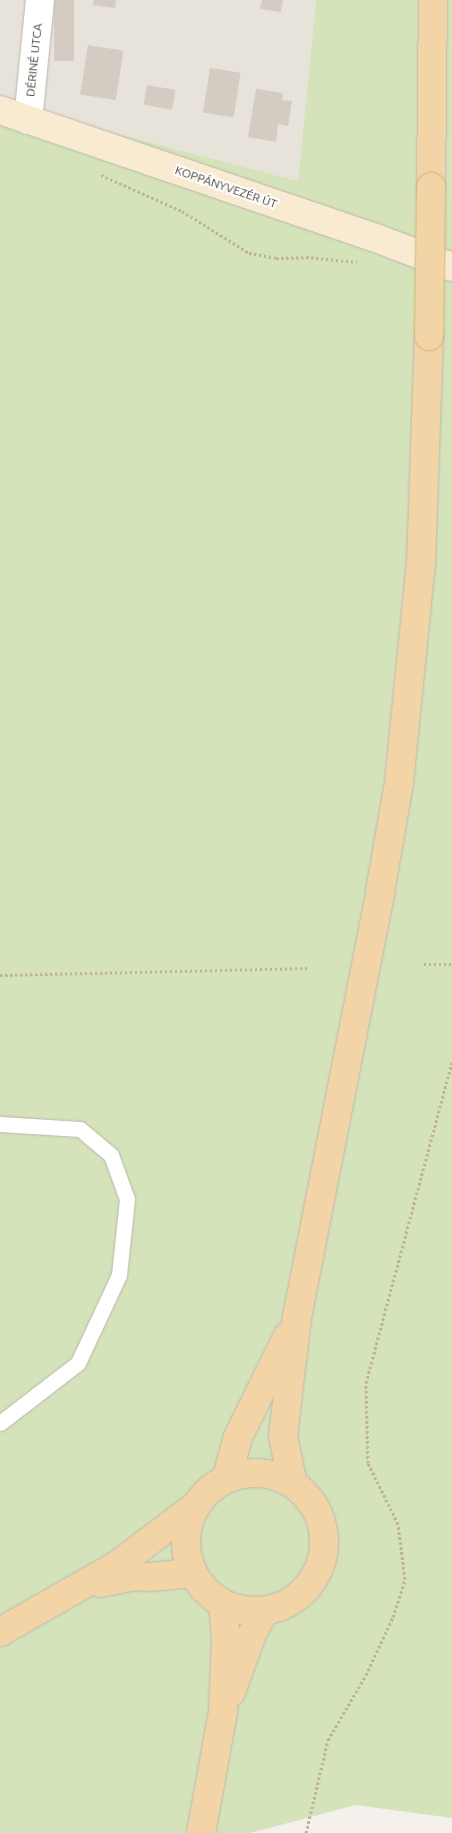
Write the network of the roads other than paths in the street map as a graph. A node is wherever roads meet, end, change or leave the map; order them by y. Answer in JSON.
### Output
{"nodes":[{"id":1,"x":40,"y":0,"type":"edge"},
{"id":2,"x":434,"y":2,"type":"edge"},
{"id":3,"x":0,"y":110,"type":"edge"},
{"id":4,"x":28,"y":120,"type":"junction"},
{"id":5,"x":452,"y":267,"type":"edge"},
{"id":6,"x":0,"y":1124,"type":"edge"},
{"id":7,"x":298,"y":1317,"type":"junction"},
{"id":8,"x":0,"y":1423,"type":"edge"},
{"id":9,"x":227,"y":1478,"type":"junction"},
{"id":10,"x":292,"y":1484,"type":"junction"},
{"id":11,"x":194,"y":1507,"type":"junction"},
{"id":12,"x":192,"y":1572,"type":"junction"},
{"id":13,"x":78,"y":1587,"type":"junction"},
{"id":14,"x":223,"y":1604,"type":"junction"},
{"id":15,"x":264,"y":1611,"type":"junction"},
{"id":16,"x":0,"y":1632,"type":"edge"},
{"id":17,"x":223,"y":1712,"type":"junction"},
{"id":18,"x":201,"y":1833,"type":"edge"}],
"edges":[{"from":1,"to":4,"type":"street","name":"DÉRINÉ UTCA"},
{"from":2,"to":7,"type":"main road","bridge":true},
{"from":3,"to":4,"type":"street","name":"KOPPÁNYVEZÉR ÚT"},
{"from":4,"to":5,"type":"street","name":"KOPPÁNYVEZÉR ÚT"},
{"from":6,"to":8,"type":"lane"},
{"from":7,"to":9,"type":"main road"},
{"from":7,"to":10,"type":"main road"},
{"from":9,"to":10,"type":"main road"},
{"from":9,"to":11,"type":"main road"},
{"from":10,"to":15,"type":"main road"},
{"from":11,"to":12,"type":"main road"},
{"from":11,"to":13,"type":"main road"},
{"from":12,"to":13,"type":"main road"},
{"from":12,"to":14,"type":"main road"},
{"from":13,"to":16,"type":"main road"},
{"from":14,"to":15,"type":"main road"},
{"from":14,"to":17,"type":"main road"},
{"from":15,"to":17,"type":"main road"},
{"from":17,"to":18,"type":"main road"}]}
